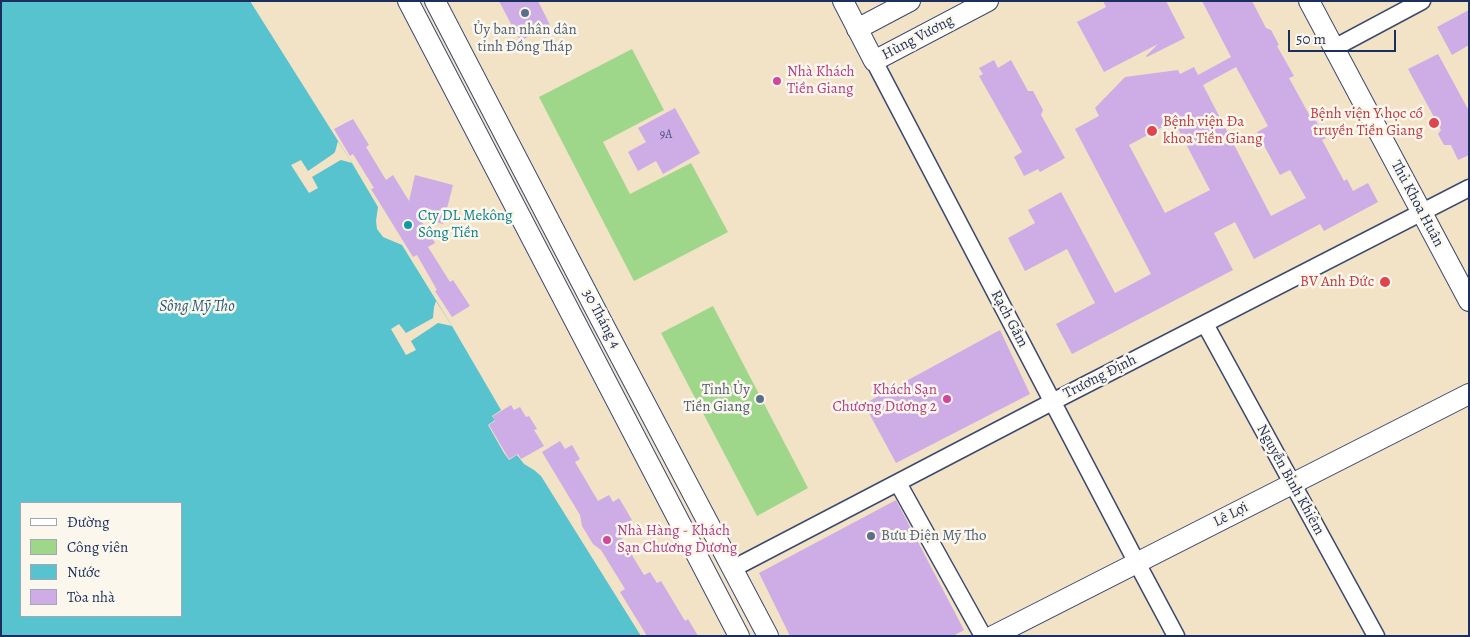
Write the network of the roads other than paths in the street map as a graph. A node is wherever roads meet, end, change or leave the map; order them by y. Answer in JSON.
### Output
{"nodes":[{"id":1,"x":408,"y":1,"type":"edge"},
{"id":2,"x":435,"y":1,"type":"edge"},
{"id":3,"x":843,"y":1,"type":"edge"},
{"id":4,"x":910,"y":1,"type":"edge"},
{"id":5,"x":988,"y":1,"type":"edge"},
{"id":6,"x":1309,"y":1,"type":"edge"},
{"id":7,"x":1422,"y":1,"type":"edge"},
{"id":8,"x":857,"y":29,"type":"junction"},
{"id":9,"x":1334,"y":48,"type":"junction"},
{"id":10,"x":874,"y":61,"type":"junction"},
{"id":11,"x":1469,"y":188,"type":"edge"},
{"id":12,"x":1421,"y":213,"type":"junction"},
{"id":13,"x":1469,"y":301,"type":"edge"},
{"id":14,"x":600,"y":320,"type":"junction"},
{"id":15,"x":1205,"y":324,"type":"junction"},
{"id":16,"x":580,"y":330,"type":"junction"},
{"id":17,"x":1469,"y":394,"type":"edge"},
{"id":18,"x":1052,"y":402,"type":"junction"},
{"id":19,"x":898,"y":483,"type":"junction"},
{"id":20,"x":1292,"y":483,"type":"junction"},
{"id":21,"x":1137,"y":563,"type":"junction"},
{"id":22,"x":732,"y":569,"type":"junction"},
{"id":23,"x":710,"y":581,"type":"junction"},
{"id":24,"x":739,"y":636,"type":"edge"},
{"id":25,"x":768,"y":636,"type":"edge"},
{"id":26,"x":983,"y":636,"type":"edge"},
{"id":27,"x":993,"y":636,"type":"edge"},
{"id":28,"x":1176,"y":636,"type":"edge"},
{"id":29,"x":1376,"y":636,"type":"edge"}],
"edges":[{"from":1,"to":16,"type":"main road","name":"30 Tháng 4"},
{"from":2,"to":14,"type":"main road","name":"30 Tháng 4"},
{"from":3,"to":8,"type":"main road","name":"Rạch Gầm"},
{"from":4,"to":8,"type":"main road"},
{"from":5,"to":10,"type":"main road","name":"Hùng Vương"},
{"from":6,"to":9,"type":"main road","name":"Thủ Khoa Huân"},
{"from":7,"to":9,"type":"street"},
{"from":8,"to":10,"type":"main road","name":"Rạch Gầm"},
{"from":9,"to":12,"type":"main road","name":"Thủ Khoa Huân"},
{"from":10,"to":18,"type":"street","name":"Rạch Gầm"},
{"from":11,"to":12,"type":"street","name":"Trương Định"},
{"from":12,"to":13,"type":"main road","name":"Thủ Khoa Huân"},
{"from":12,"to":15,"type":"street","name":"Trương Định"},
{"from":14,"to":16,"type":"street"},
{"from":14,"to":22,"type":"main road","name":"30 Tháng 4"},
{"from":15,"to":18,"type":"street","name":"Trương Định"},
{"from":15,"to":20,"type":"street","name":"Nguyễn Bỉnh Khiêm"},
{"from":16,"to":23,"type":"main road","name":"30 Tháng 4"},
{"from":17,"to":20,"type":"main road","name":"Lê Lợi"},
{"from":18,"to":19,"type":"street","name":"Trương Định"},
{"from":18,"to":21,"type":"street","name":"Rạch Gầm"},
{"from":19,"to":22,"type":"street","name":"Trương Định"},
{"from":19,"to":26,"type":"street"},
{"from":20,"to":21,"type":"main road","name":"Lê Lợi"},
{"from":20,"to":29,"type":"street","name":"Nguyễn Bỉnh Khiêm"},
{"from":21,"to":27,"type":"main road","name":"Lê Lợi"},
{"from":21,"to":28,"type":"street","name":"Rạch Gầm"},
{"from":22,"to":23,"type":"main road"},
{"from":22,"to":25,"type":"main road","name":"30 Tháng 4"},
{"from":23,"to":24,"type":"main road","name":"30 Tháng 4"}]}
